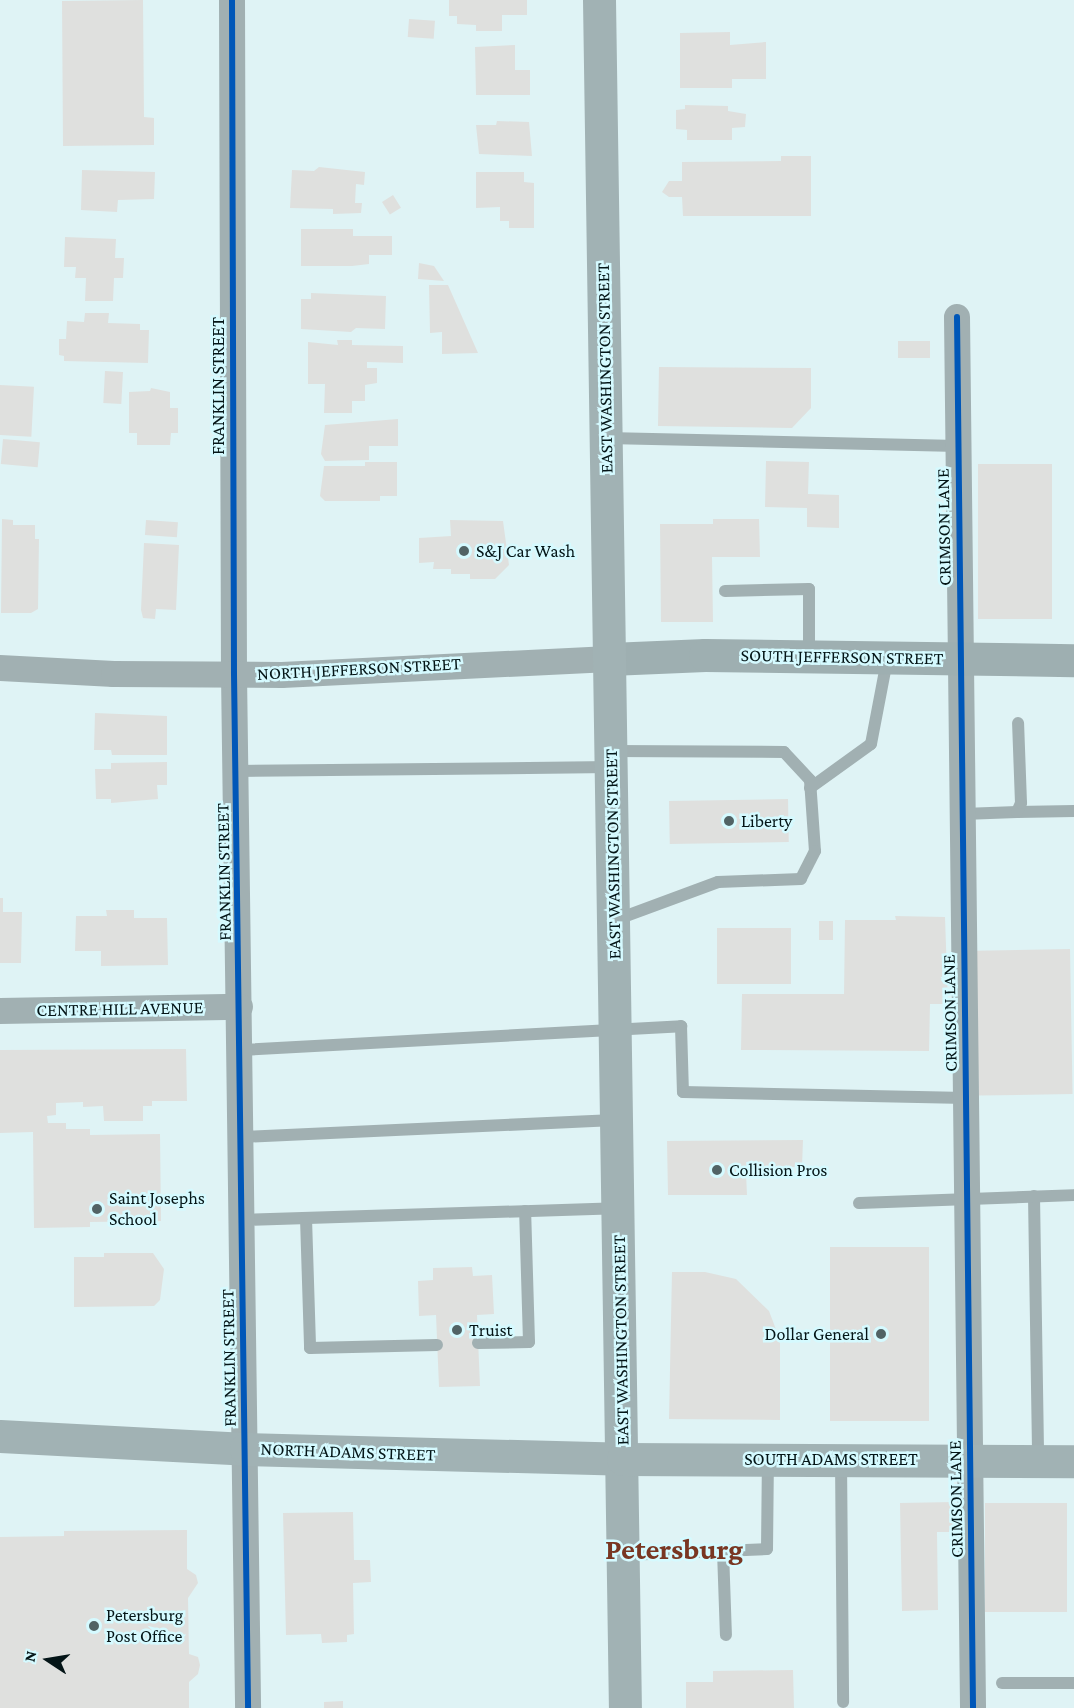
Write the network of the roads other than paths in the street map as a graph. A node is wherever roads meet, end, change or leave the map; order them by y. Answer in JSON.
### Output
{"nodes":[{"id":1,"x":232,"y":0,"type":"edge"},
{"id":2,"x":598,"y":0,"type":"edge"},
{"id":3,"x":957,"y":317,"type":"dead end"},
{"id":4,"x":606,"y":438,"type":"junction"},
{"id":5,"x":958,"y":446,"type":"junction"},
{"id":6,"x":725,"y":591,"type":"dead end"},
{"id":7,"x":809,"y":657,"type":"junction"},
{"id":8,"x":887,"y":658,"type":"junction"},
{"id":9,"x":610,"y":659,"type":"junction"},
{"id":10,"x":960,"y":659,"type":"junction"},
{"id":11,"x":1074,"y":660,"type":"edge"},
{"id":12,"x":0,"y":668,"type":"edge"},
{"id":13,"x":234,"y":674,"type":"junction"},
{"id":14,"x":1018,"y":723,"type":"dead end"},
{"id":15,"x":612,"y":759,"type":"junction"},
{"id":16,"x":237,"y":771,"type":"junction"},
{"id":17,"x":810,"y":788,"type":"junction"},
{"id":18,"x":1074,"y":811,"type":"edge"},
{"id":19,"x":1017,"y":812,"type":"junction"},
{"id":20,"x":963,"y":814,"type":"junction"},
{"id":21,"x":614,"y":920,"type":"junction"},
{"id":22,"x":240,"y":1007,"type":"junction"},
{"id":23,"x":0,"y":1011,"type":"edge"},
{"id":24,"x":616,"y":1029,"type":"junction"},
{"id":25,"x":241,"y":1050,"type":"junction"},
{"id":26,"x":966,"y":1098,"type":"junction"},
{"id":27,"x":618,"y":1120,"type":"junction"},
{"id":28,"x":242,"y":1137,"type":"junction"},
{"id":29,"x":1074,"y":1195,"type":"edge"},
{"id":30,"x":1034,"y":1196,"type":"junction"},
{"id":31,"x":967,"y":1198,"type":"junction"},
{"id":32,"x":859,"y":1203,"type":"dead end"},
{"id":33,"x":619,"y":1208,"type":"junction"},
{"id":34,"x":525,"y":1211,"type":"junction"},
{"id":35,"x":306,"y":1218,"type":"junction"},
{"id":36,"x":242,"y":1220,"type":"junction"},
{"id":37,"x":478,"y":1343,"type":"dead end"},
{"id":38,"x":437,"y":1345,"type":"dead end"},
{"id":39,"x":0,"y":1436,"type":"edge"},
{"id":40,"x":246,"y":1449,"type":"junction"},
{"id":41,"x":970,"y":1458,"type":"junction"},
{"id":42,"x":623,"y":1459,"type":"junction"},
{"id":43,"x":768,"y":1459,"type":"junction"},
{"id":44,"x":841,"y":1459,"type":"junction"},
{"id":45,"x":1038,"y":1460,"type":"junction"},
{"id":46,"x":1074,"y":1461,"type":"edge"},
{"id":47,"x":723,"y":1551,"type":"junction"},
{"id":48,"x":624,"y":1555,"type":"junction"},
{"id":49,"x":726,"y":1635,"type":"dead end"},
{"id":50,"x":1002,"y":1683,"type":"dead end"},
{"id":51,"x":1074,"y":1683,"type":"edge"},
{"id":52,"x":843,"y":1702,"type":"dead end"},
{"id":53,"x":248,"y":1708,"type":"edge"},
{"id":54,"x":625,"y":1708,"type":"edge"},
{"id":55,"x":973,"y":1708,"type":"edge"}],
"edges":[{"from":1,"to":13,"type":"street","name":"FRANKLIN STREET"},
{"from":2,"to":4,"type":"main road","name":"EAST WASHINGTON STREET"},
{"from":3,"to":5,"type":"street","name":"CRIMSON LANE"},
{"from":4,"to":5,"type":"lane"},
{"from":4,"to":9,"type":"main road","name":"EAST WASHINGTON STREET"},
{"from":5,"to":10,"type":"street","name":"CRIMSON LANE"},
{"from":6,"to":7,"type":"lane"},
{"from":7,"to":8,"type":"street","name":"SOUTH JEFFERSON STREET"},
{"from":7,"to":9,"type":"street","name":"SOUTH JEFFERSON STREET"},
{"from":8,"to":10,"type":"street","name":"SOUTH JEFFERSON STREET"},
{"from":8,"to":17,"type":"lane"},
{"from":9,"to":13,"type":"street","name":"NORTH JEFFERSON STREET"},
{"from":9,"to":15,"type":"main road","name":"EAST WASHINGTON STREET"},
{"from":10,"to":11,"type":"street","name":"SOUTH JEFFERSON STREET"},
{"from":10,"to":20,"type":"street","name":"CRIMSON LANE"},
{"from":12,"to":13,"type":"street","name":"NORTH JEFFERSON STREET"},
{"from":13,"to":16,"type":"street","name":"FRANKLIN STREET"},
{"from":14,"to":19,"type":"lane"},
{"from":15,"to":16,"type":"lane"},
{"from":15,"to":17,"type":"lane"},
{"from":15,"to":21,"type":"main road","name":"EAST WASHINGTON STREET"},
{"from":16,"to":22,"type":"street","name":"FRANKLIN STREET"},
{"from":17,"to":21,"type":"lane"},
{"from":18,"to":19,"type":"lane"},
{"from":19,"to":20,"type":"lane"},
{"from":20,"to":26,"type":"street","name":"CRIMSON LANE"},
{"from":21,"to":24,"type":"main road","name":"EAST WASHINGTON STREET"},
{"from":22,"to":23,"type":"street","name":"CENTRE HILL AVENUE"},
{"from":22,"to":25,"type":"street","name":"FRANKLIN STREET"},
{"from":24,"to":25,"type":"lane"},
{"from":24,"to":26,"type":"lane"},
{"from":24,"to":27,"type":"main road","name":"EAST WASHINGTON STREET"},
{"from":25,"to":28,"type":"street","name":"FRANKLIN STREET"},
{"from":26,"to":31,"type":"street","name":"CRIMSON LANE"},
{"from":27,"to":28,"type":"lane"},
{"from":27,"to":33,"type":"main road","name":"EAST WASHINGTON STREET"},
{"from":28,"to":36,"type":"street","name":"FRANKLIN STREET"},
{"from":29,"to":30,"type":"lane"},
{"from":30,"to":31,"type":"lane"},
{"from":30,"to":45,"type":"lane"},
{"from":31,"to":32,"type":"lane"},
{"from":31,"to":41,"type":"street","name":"CRIMSON LANE"},
{"from":33,"to":34,"type":"lane"},
{"from":33,"to":42,"type":"main road","name":"EAST WASHINGTON STREET"},
{"from":34,"to":35,"type":"lane"},
{"from":34,"to":37,"type":"lane"},
{"from":35,"to":36,"type":"lane"},
{"from":35,"to":38,"type":"lane"},
{"from":36,"to":40,"type":"street","name":"FRANKLIN STREET"},
{"from":39,"to":40,"type":"main road","name":"NORTH ADAMS STREET"},
{"from":40,"to":42,"type":"main road","name":"NORTH ADAMS STREET"},
{"from":40,"to":53,"type":"street","name":"FRANKLIN STREET"},
{"from":41,"to":44,"type":"main road","name":"SOUTH ADAMS STREET"},
{"from":41,"to":45,"type":"main road","name":"SOUTH ADAMS STREET"},
{"from":41,"to":55,"type":"street","name":"CRIMSON LANE"},
{"from":42,"to":43,"type":"main road","name":"SOUTH ADAMS STREET"},
{"from":42,"to":48,"type":"main road","name":"EAST WASHINGTON STREET"},
{"from":43,"to":44,"type":"main road","name":"SOUTH ADAMS STREET"},
{"from":43,"to":47,"type":"lane"},
{"from":44,"to":52,"type":"lane"},
{"from":45,"to":46,"type":"main road","name":"SOUTH ADAMS STREET"},
{"from":47,"to":48,"type":"lane"},
{"from":47,"to":49,"type":"lane"},
{"from":48,"to":54,"type":"main road","name":"EAST WASHINGTON STREET"},
{"from":50,"to":51,"type":"lane"}]}
